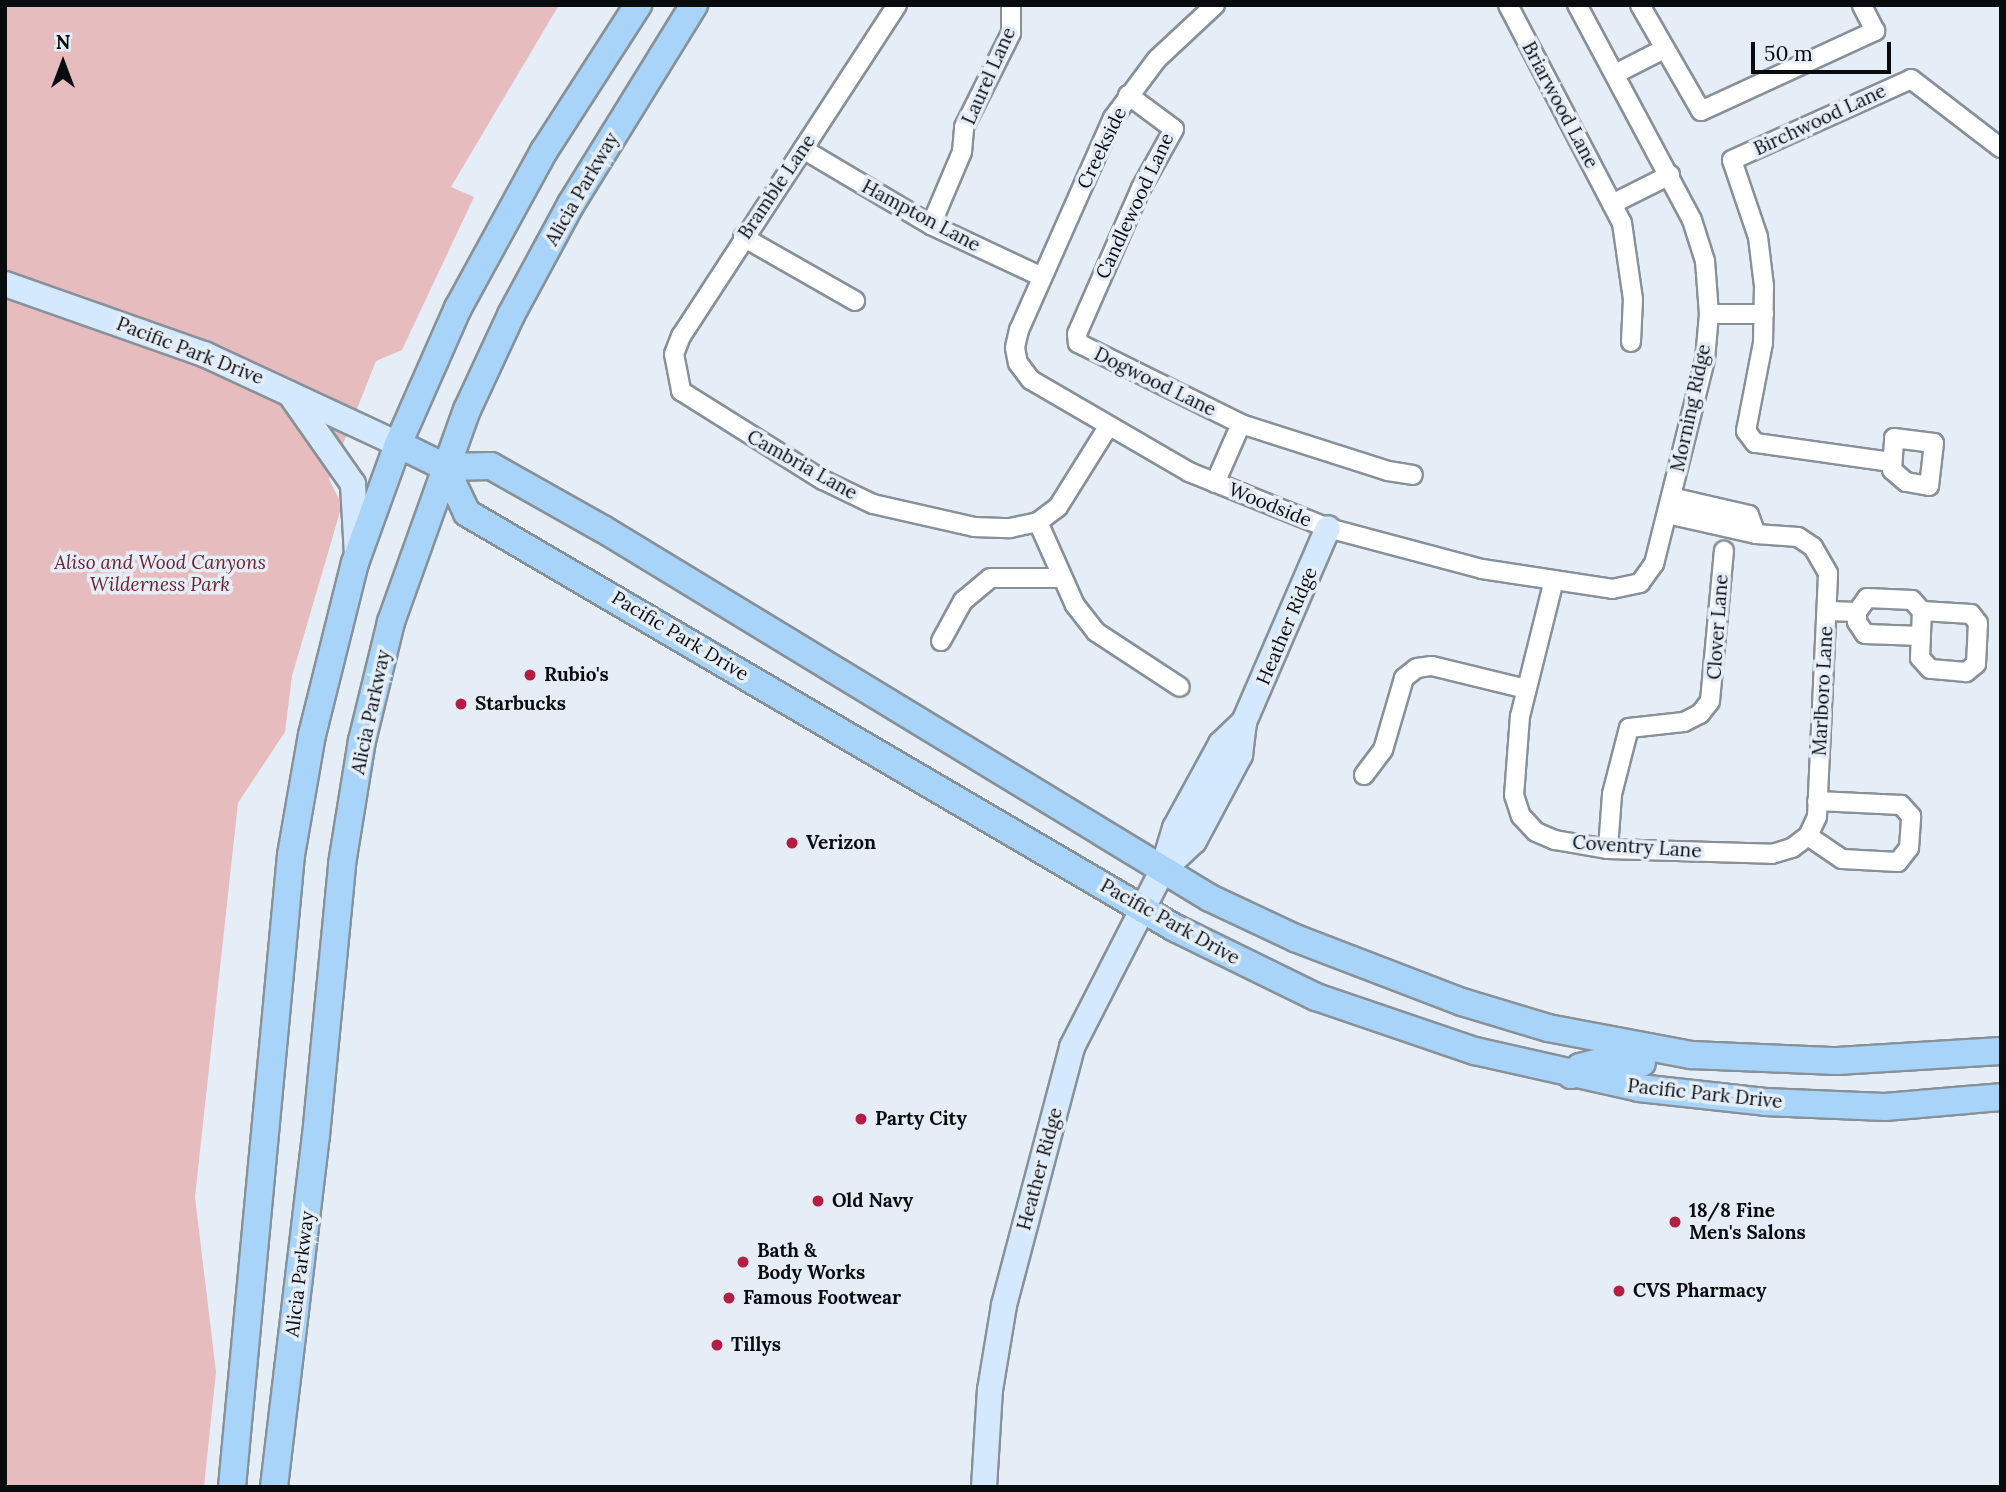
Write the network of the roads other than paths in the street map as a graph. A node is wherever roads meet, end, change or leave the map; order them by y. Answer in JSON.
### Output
{"nodes":[{"id":1,"x":638,"y":5,"type":"edge"},
{"id":2,"x":694,"y":5,"type":"edge"},
{"id":3,"x":897,"y":5,"type":"edge"},
{"id":4,"x":1011,"y":5,"type":"edge"},
{"id":5,"x":1215,"y":5,"type":"edge"},
{"id":6,"x":1508,"y":5,"type":"edge"},
{"id":7,"x":1577,"y":5,"type":"edge"},
{"id":8,"x":1640,"y":5,"type":"edge"},
{"id":9,"x":1862,"y":5,"type":"edge"},
{"id":10,"x":1664,"y":49,"type":"junction"},
{"id":11,"x":1615,"y":74,"type":"junction"},
{"id":12,"x":1128,"y":95,"type":"junction"},
{"id":13,"x":2001,"y":148,"type":"edge"},
{"id":14,"x":803,"y":149,"type":"junction"},
{"id":15,"x":1670,"y":175,"type":"junction"},
{"id":16,"x":1612,"y":204,"type":"junction"},
{"id":17,"x":931,"y":225,"type":"junction"},
{"id":18,"x":743,"y":237,"type":"junction"},
{"id":19,"x":1042,"y":277,"type":"junction"},
{"id":20,"x":5,"y":284,"type":"edge"},
{"id":21,"x":855,"y":301,"type":"dead end"},
{"id":22,"x":1709,"y":314,"type":"junction"},
{"id":23,"x":1764,"y":314,"type":"junction"},
{"id":24,"x":1077,"y":334,"type":"joint"},
{"id":25,"x":1631,"y":342,"type":"dead end"},
{"id":26,"x":675,"y":376,"type":"joint"},
{"id":27,"x":285,"y":388,"type":"junction"},
{"id":28,"x":1241,"y":424,"type":"junction"},
{"id":29,"x":1108,"y":427,"type":"junction"},
{"id":30,"x":398,"y":443,"type":"junction"},
{"id":31,"x":1891,"y":462,"type":"dead end"},
{"id":32,"x":445,"y":467,"type":"junction"},
{"id":33,"x":1413,"y":475,"type":"dead end"},
{"id":34,"x":1214,"y":483,"type":"junction"},
{"id":35,"x":1669,"y":506,"type":"junction"},
{"id":36,"x":1038,"y":522,"type":"junction"},
{"id":37,"x":1328,"y":528,"type":"junction"},
{"id":38,"x":1724,"y":551,"type":"dead end"},
{"id":39,"x":357,"y":557,"type":"junction"},
{"id":40,"x":1062,"y":578,"type":"junction"},
{"id":41,"x":1554,"y":580,"type":"junction"},
{"id":42,"x":1640,"y":583,"type":"joint"},
{"id":43,"x":1827,"y":611,"type":"junction"},
{"id":44,"x":1922,"y":611,"type":"junction"},
{"id":45,"x":1857,"y":612,"type":"junction"},
{"id":46,"x":1921,"y":636,"type":"junction"},
{"id":47,"x":941,"y":641,"type":"dead end"},
{"id":48,"x":1180,"y":687,"type":"dead end"},
{"id":49,"x":1526,"y":689,"type":"junction"},
{"id":50,"x":1364,"y":775,"type":"dead end"},
{"id":51,"x":1817,"y":801,"type":"junction"},
{"id":52,"x":1808,"y":835,"type":"junction"},
{"id":53,"x":1608,"y":849,"type":"junction"},
{"id":54,"x":1162,"y":872,"type":"junction"},
{"id":55,"x":1141,"y":909,"type":"junction"},
{"id":56,"x":2001,"y":1051,"type":"edge"},
{"id":57,"x":1763,"y":1059,"type":"junction"},
{"id":58,"x":1571,"y":1075,"type":"junction"},
{"id":59,"x":2001,"y":1097,"type":"edge"},
{"id":60,"x":232,"y":1487,"type":"edge"},
{"id":61,"x":274,"y":1487,"type":"edge"},
{"id":62,"x":984,"y":1487,"type":"edge"}],
"edges":[{"from":1,"to":30,"type":"main road"},
{"from":2,"to":32,"type":"main road","name":"Alicia Parkway"},
{"from":3,"to":14,"type":"street","name":"Bramble Lane"},
{"from":4,"to":17,"type":"street","name":"Laurel Lane"},
{"from":5,"to":12,"type":"street","name":"Creekside"},
{"from":6,"to":16,"type":"street","name":"Briarwood Lane"},
{"from":7,"to":11,"type":"street","name":"Morning Ridge"},
{"from":8,"to":10,"type":"street"},
{"from":9,"to":10,"type":"street"},
{"from":10,"to":11,"type":"street"},
{"from":11,"to":15,"type":"street","name":"Morning Ridge"},
{"from":12,"to":19,"type":"street","name":"Creekside"},
{"from":12,"to":24,"type":"street","name":"Candlewood Lane"},
{"from":13,"to":23,"type":"street","name":"Birchwood Lane"},
{"from":14,"to":17,"type":"street","name":"Hampton Lane"},
{"from":14,"to":18,"type":"street","name":"Bramble Lane"},
{"from":15,"to":16,"type":"street"},
{"from":15,"to":22,"type":"street","name":"Morning Ridge"},
{"from":16,"to":25,"type":"street","name":"Briarwood Lane"},
{"from":17,"to":19,"type":"street","name":"Hampton Lane"},
{"from":18,"to":21,"type":"street"},
{"from":18,"to":26,"type":"street","name":"Bramble Lane"},
{"from":19,"to":29,"type":"street","name":"Woodside"},
{"from":20,"to":27,"type":"street","name":"Pacific Park Drive"},
{"from":22,"to":23,"type":"street"},
{"from":22,"to":35,"type":"street","name":"Morning Ridge"},
{"from":23,"to":31,"type":"street","name":"Birchwood Lane"},
{"from":24,"to":28,"type":"street","name":"Dogwood Lane"},
{"from":26,"to":36,"type":"street","name":"Cambria Lane"},
{"from":27,"to":30,"type":"street","name":"Pacific Park Drive"},
{"from":27,"to":39,"type":"street"},
{"from":28,"to":33,"type":"street","name":"Dogwood Lane"},
{"from":28,"to":34,"type":"street"},
{"from":29,"to":34,"type":"street","name":"Woodside"},
{"from":29,"to":36,"type":"street"},
{"from":30,"to":32,"type":"main road","name":"Pacific Park Drive"},
{"from":30,"to":39,"type":"main road"},
{"from":32,"to":54,"type":"main road","name":"Pacific Park Drive"},
{"from":32,"to":55,"type":"main road","name":"Pacific Park Drive"},
{"from":32,"to":61,"type":"main road","name":"Alicia Parkway"},
{"from":34,"to":37,"type":"street","name":"Woodside"},
{"from":35,"to":42,"type":"street","name":"Morning Ridge"},
{"from":35,"to":43,"type":"street","name":"Marlboro Lane"},
{"from":36,"to":40,"type":"street"},
{"from":37,"to":41,"type":"street","name":"Woodside"},
{"from":37,"to":54,"type":"street","name":"Heather Ridge"},
{"from":38,"to":53,"type":"street","name":"Clover Lane"},
{"from":39,"to":60,"type":"main road"},
{"from":40,"to":47,"type":"street"},
{"from":40,"to":48,"type":"street"},
{"from":41,"to":42,"type":"street","name":"Woodside"},
{"from":41,"to":49,"type":"street","name":"Coventry Lane"},
{"from":43,"to":45,"type":"street"},
{"from":43,"to":51,"type":"street","name":"Marlboro Lane"},
{"from":44,"to":45,"type":"street"},
{"from":44,"to":46,"type":"street"},
{"from":44,"to":46,"type":"street"},
{"from":45,"to":46,"type":"street"},
{"from":49,"to":50,"type":"street"},
{"from":49,"to":53,"type":"street","name":"Coventry Lane"},
{"from":51,"to":52,"type":"street","name":"Marlboro Lane"},
{"from":51,"to":52,"type":"street"},
{"from":52,"to":53,"type":"street","name":"Coventry Lane"},
{"from":54,"to":55,"type":"street","name":"Heather Ridge"},
{"from":54,"to":57,"type":"main road","name":"Pacific Park Drive"},
{"from":55,"to":58,"type":"main road","name":"Pacific Park Drive"},
{"from":55,"to":62,"type":"street","name":"Heather Ridge"},
{"from":56,"to":57,"type":"main road","name":"Pacific Park Drive"},
{"from":57,"to":58,"type":"main road"},
{"from":58,"to":59,"type":"main road","name":"Pacific Park Drive"}]}
